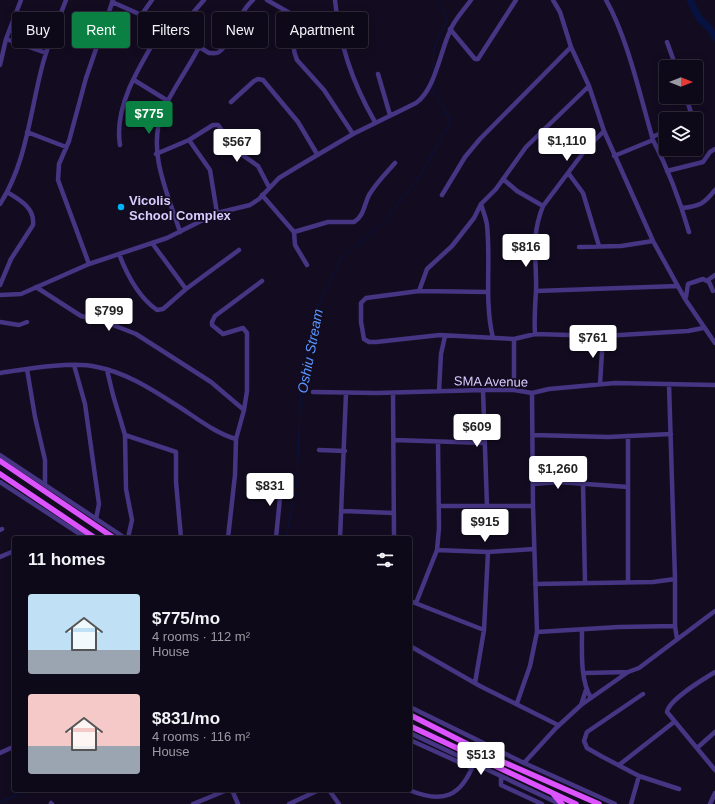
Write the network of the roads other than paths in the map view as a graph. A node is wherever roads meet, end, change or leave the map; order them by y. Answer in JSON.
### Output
{"nodes":[{"id":1,"x":21,"y":0,"type":"edge"},
{"id":2,"x":66,"y":0,"type":"edge"},
{"id":3,"x":152,"y":0,"type":"edge"},
{"id":4,"x":204,"y":0,"type":"edge"},
{"id":5,"x":253,"y":0,"type":"edge"},
{"id":6,"x":267,"y":0,"type":"edge"},
{"id":7,"x":335,"y":0,"type":"edge"},
{"id":8,"x":471,"y":0,"type":"edge"},
{"id":9,"x":516,"y":0,"type":"edge"},
{"id":10,"x":553,"y":0,"type":"edge"},
{"id":11,"x":606,"y":0,"type":"edge"},
{"id":12,"x":113,"y":1,"type":"edge"},
{"id":13,"x":138,"y":12,"type":"edge"},
{"id":14,"x":143,"y":12,"type":"edge"},
{"id":15,"x":194,"y":12,"type":"edge"},
{"id":16,"x":288,"y":12,"type":"edge"},
{"id":17,"x":336,"y":12,"type":"edge"},
{"id":18,"x":450,"y":29,"type":"junction"},
{"id":19,"x":6,"y":39,"type":"junction"},
{"id":20,"x":667,"y":42,"type":"dead end"},
{"id":21,"x":571,"y":47,"type":"junction"},
{"id":22,"x":151,"y":48,"type":"edge"},
{"id":23,"x":198,"y":48,"type":"edge"},
{"id":24,"x":202,"y":48,"type":"edge"},
{"id":25,"x":294,"y":48,"type":"edge"},
{"id":26,"x":342,"y":48,"type":"edge"},
{"id":27,"x":46,"y":53,"type":"junction"},
{"id":28,"x":673,"y":60,"type":"edge"},
{"id":29,"x":0,"y":65,"type":"edge"},
{"id":30,"x":378,"y":74,"type":"dead end"},
{"id":31,"x":134,"y":80,"type":"junction"},
{"id":32,"x":589,"y":86,"type":"junction"},
{"id":33,"x":168,"y":101,"type":"junction"},
{"id":34,"x":231,"y":102,"type":"dead end"},
{"id":35,"x":390,"y":116,"type":"junction"},
{"id":36,"x":374,"y":122,"type":"junction"},
{"id":37,"x":604,"y":131,"type":"junction"},
{"id":38,"x":27,"y":132,"type":"junction"},
{"id":39,"x":353,"y":134,"type":"junction"},
{"id":40,"x":659,"y":135,"type":"edge"},
{"id":41,"x":653,"y":138,"type":"junction"},
{"id":42,"x":189,"y":140,"type":"junction"},
{"id":43,"x":120,"y":145,"type":"dead end"},
{"id":44,"x":66,"y":147,"type":"junction"},
{"id":45,"x":715,"y":149,"type":"edge"},
{"id":46,"x":156,"y":154,"type":"junction"},
{"id":47,"x":317,"y":154,"type":"junction"},
{"id":48,"x":614,"y":156,"type":"junction"},
{"id":49,"x":395,"y":163,"type":"dead end"},
{"id":50,"x":667,"y":170,"type":"junction"},
{"id":51,"x":569,"y":174,"type":"junction"},
{"id":52,"x":503,"y":179,"type":"junction"},
{"id":53,"x":269,"y":187,"type":"junction"},
{"id":54,"x":715,"y":190,"type":"edge"},
{"id":55,"x":7,"y":192,"type":"junction"},
{"id":56,"x":262,"y":195,"type":"junction"},
{"id":57,"x":442,"y":195,"type":"dead end"},
{"id":58,"x":0,"y":204,"type":"edge"},
{"id":59,"x":482,"y":204,"type":"junction"},
{"id":60,"x":543,"y":206,"type":"junction"},
{"id":61,"x":682,"y":208,"type":"junction"},
{"id":62,"x":217,"y":213,"type":"junction"},
{"id":63,"x":180,"y":232,"type":"junction"},
{"id":64,"x":294,"y":232,"type":"junction"},
{"id":65,"x":689,"y":232,"type":"dead end"},
{"id":66,"x":653,"y":241,"type":"junction"},
{"id":67,"x":152,"y":243,"type":"junction"},
{"id":68,"x":599,"y":246,"type":"junction"},
{"id":69,"x":579,"y":247,"type":"dead end"},
{"id":70,"x":240,"y":250,"type":"dead end"},
{"id":71,"x":119,"y":254,"type":"junction"},
{"id":72,"x":89,"y":264,"type":"junction"},
{"id":73,"x":307,"y":265,"type":"dead end"},
{"id":74,"x":715,"y":275,"type":"edge"},
{"id":75,"x":708,"y":280,"type":"junction"},
{"id":76,"x":262,"y":281,"type":"dead end"},
{"id":77,"x":0,"y":285,"type":"edge"},
{"id":78,"x":678,"y":286,"type":"junction"},
{"id":79,"x":36,"y":287,"type":"junction"},
{"id":80,"x":186,"y":289,"type":"junction"},
{"id":81,"x":713,"y":290,"type":"dead end"},
{"id":82,"x":419,"y":291,"type":"junction"},
{"id":83,"x":536,"y":291,"type":"junction"},
{"id":84,"x":488,"y":292,"type":"junction"},
{"id":85,"x":0,"y":295,"type":"edge"},
{"id":86,"x":686,"y":299,"type":"junction"},
{"id":87,"x":0,"y":322,"type":"edge"},
{"id":88,"x":28,"y":322,"type":"dead end"},
{"id":89,"x":703,"y":328,"type":"junction"},
{"id":90,"x":535,"y":334,"type":"junction"},
{"id":91,"x":445,"y":336,"type":"junction"},
{"id":92,"x":603,"y":336,"type":"junction"},
{"id":93,"x":493,"y":338,"type":"junction"},
{"id":94,"x":514,"y":339,"type":"junction"},
{"id":95,"x":715,"y":343,"type":"edge"},
{"id":96,"x":74,"y":365,"type":"junction"},
{"id":97,"x":27,"y":369,"type":"junction"},
{"id":98,"x":107,"y":370,"type":"junction"},
{"id":99,"x":0,"y":373,"type":"edge"},
{"id":100,"x":600,"y":384,"type":"junction"},
{"id":101,"x":669,"y":384,"type":"junction"},
{"id":102,"x":715,"y":385,"type":"edge"},
{"id":103,"x":483,"y":390,"type":"junction"},
{"id":104,"x":514,"y":390,"type":"junction"},
{"id":105,"x":439,"y":391,"type":"junction"},
{"id":106,"x":313,"y":392,"type":"dead end"},
{"id":107,"x":346,"y":393,"type":"junction"},
{"id":108,"x":393,"y":393,"type":"junction"},
{"id":109,"x":532,"y":393,"type":"junction"},
{"id":110,"x":244,"y":410,"type":"junction"},
{"id":111,"x":671,"y":434,"type":"junction"},
{"id":112,"x":126,"y":435,"type":"junction"},
{"id":113,"x":533,"y":435,"type":"junction"},
{"id":114,"x":628,"y":436,"type":"junction"},
{"id":115,"x":236,"y":439,"type":"junction"},
{"id":116,"x":394,"y":440,"type":"junction"},
{"id":117,"x":438,"y":442,"type":"junction"},
{"id":118,"x":484,"y":442,"type":"junction"},
{"id":119,"x":319,"y":450,"type":"dead end"},
{"id":120,"x":345,"y":451,"type":"junction"},
{"id":121,"x":0,"y":455,"type":"edge"},
{"id":122,"x":0,"y":462,"type":"edge"},
{"id":123,"x":0,"y":474,"type":"edge"},
{"id":124,"x":282,"y":477,"type":"dead end"},
{"id":125,"x":0,"y":482,"type":"edge"},
{"id":126,"x":583,"y":483,"type":"junction"},
{"id":127,"x":44,"y":484,"type":"junction"},
{"id":128,"x":533,"y":484,"type":"junction"},
{"id":129,"x":628,"y":487,"type":"junction"},
{"id":130,"x":439,"y":506,"type":"junction"},
{"id":131,"x":487,"y":506,"type":"junction"},
{"id":132,"x":533,"y":506,"type":"junction"},
{"id":133,"x":343,"y":511,"type":"junction"},
{"id":134,"x":394,"y":512,"type":"junction"},
{"id":135,"x":96,"y":519,"type":"junction"},
{"id":136,"x":79,"y":536,"type":"edge"},
{"id":137,"x":92,"y":536,"type":"edge"},
{"id":138,"x":111,"y":536,"type":"edge"},
{"id":139,"x":122,"y":536,"type":"edge"},
{"id":140,"x":128,"y":536,"type":"edge"},
{"id":141,"x":181,"y":536,"type":"edge"},
{"id":142,"x":228,"y":536,"type":"edge"},
{"id":143,"x":276,"y":536,"type":"edge"},
{"id":144,"x":340,"y":536,"type":"edge"},
{"id":145,"x":394,"y":536,"type":"edge"},
{"id":146,"x":534,"y":549,"type":"junction"},
{"id":147,"x":437,"y":550,"type":"junction"},
{"id":148,"x":12,"y":552,"type":"edge"},
{"id":149,"x":488,"y":552,"type":"junction"},
{"id":150,"x":0,"y":557,"type":"edge"},
{"id":151,"x":675,"y":579,"type":"junction"},
{"id":152,"x":585,"y":582,"type":"junction"},
{"id":153,"x":628,"y":582,"type":"junction"},
{"id":154,"x":535,"y":584,"type":"junction"},
{"id":155,"x":412,"y":602,"type":"edge"},
{"id":156,"x":416,"y":603,"type":"junction"},
{"id":157,"x":715,"y":611,"type":"edge"},
{"id":158,"x":674,"y":626,"type":"junction"},
{"id":159,"x":484,"y":630,"type":"junction"},
{"id":160,"x":582,"y":630,"type":"junction"},
{"id":161,"x":537,"y":632,"type":"junction"},
{"id":162,"x":677,"y":639,"type":"junction"},
{"id":163,"x":412,"y":647,"type":"edge"},
{"id":164,"x":628,"y":672,"type":"junction"},
{"id":165,"x":715,"y":672,"type":"edge"},
{"id":166,"x":585,"y":673,"type":"junction"},
{"id":167,"x":475,"y":683,"type":"junction"},
{"id":168,"x":586,"y":690,"type":"junction"},
{"id":169,"x":643,"y":694,"type":"dead end"},
{"id":170,"x":591,"y":698,"type":"junction"},
{"id":171,"x":517,"y":703,"type":"junction"},
{"id":172,"x":581,"y":705,"type":"junction"},
{"id":173,"x":412,"y":708,"type":"edge"},
{"id":174,"x":412,"y":716,"type":"edge"},
{"id":175,"x":674,"y":722,"type":"junction"},
{"id":176,"x":558,"y":725,"type":"junction"},
{"id":177,"x":412,"y":727,"type":"edge"},
{"id":178,"x":444,"y":732,"type":"junction"},
{"id":179,"x":715,"y":732,"type":"edge"},
{"id":180,"x":412,"y":734,"type":"edge"},
{"id":181,"x":416,"y":735,"type":"junction"},
{"id":182,"x":412,"y":739,"type":"edge"},
{"id":183,"x":412,"y":740,"type":"edge"},
{"id":184,"x":439,"y":740,"type":"junction"},
{"id":185,"x":12,"y":747,"type":"edge"},
{"id":186,"x":697,"y":748,"type":"junction"},
{"id":187,"x":0,"y":754,"type":"edge"},
{"id":188,"x":458,"y":756,"type":"junction"},
{"id":189,"x":456,"y":761,"type":"junction"},
{"id":190,"x":524,"y":763,"type":"junction"},
{"id":191,"x":619,"y":765,"type":"junction"},
{"id":192,"x":473,"y":766,"type":"junction"},
{"id":193,"x":715,"y":770,"type":"edge"},
{"id":194,"x":501,"y":776,"type":"junction"},
{"id":195,"x":639,"y":776,"type":"junction"},
{"id":196,"x":680,"y":789,"type":"dead end"},
{"id":197,"x":222,"y":792,"type":"edge"},
{"id":198,"x":233,"y":792,"type":"edge"},
{"id":199,"x":315,"y":792,"type":"edge"},
{"id":200,"x":330,"y":792,"type":"edge"},
{"id":201,"x":412,"y":792,"type":"edge"},
{"id":202,"x":553,"y":794,"type":"junction"},
{"id":203,"x":714,"y":795,"type":"edge"},
{"id":204,"x":193,"y":804,"type":"edge"},
{"id":205,"x":238,"y":804,"type":"edge"},
{"id":206,"x":289,"y":804,"type":"edge"},
{"id":207,"x":339,"y":804,"type":"edge"},
{"id":208,"x":542,"y":804,"type":"edge"},
{"id":209,"x":561,"y":804,"type":"edge"},
{"id":210,"x":576,"y":804,"type":"edge"},
{"id":211,"x":599,"y":804,"type":"edge"},
{"id":212,"x":615,"y":804,"type":"edge"},
{"id":213,"x":631,"y":804,"type":"edge"},
{"id":214,"x":710,"y":804,"type":"edge"}],
"edges":[{"from":1,"to":19,"type":"street"},
{"from":2,"to":27,"type":"street"},
{"from":3,"to":14,"type":"street"},
{"from":4,"to":15,"type":"street"},
{"from":5,"to":24,"type":"street"},
{"from":6,"to":16,"type":"street"},
{"from":7,"to":17,"type":"street"},
{"from":8,"to":18,"type":"street"},
{"from":9,"to":18,"type":"street"},
{"from":10,"to":21,"type":"street"},
{"from":11,"to":41,"type":"street"},
{"from":12,"to":13,"type":"street"},
{"from":12,"to":44,"type":"street"},
{"from":18,"to":35,"type":"street"},
{"from":19,"to":27,"type":"street"},
{"from":19,"to":29,"type":"street"},
{"from":20,"to":28,"type":"street"},
{"from":21,"to":32,"type":"street"},
{"from":21,"to":57,"type":"street"},
{"from":22,"to":31,"type":"street"},
{"from":23,"to":33,"type":"street"},
{"from":25,"to":39,"type":"street"},
{"from":26,"to":36,"type":"street"},
{"from":27,"to":38,"type":"street"},
{"from":30,"to":35,"type":"street"},
{"from":31,"to":33,"type":"street"},
{"from":31,"to":43,"type":"street"},
{"from":32,"to":37,"type":"street"},
{"from":32,"to":52,"type":"street"},
{"from":33,"to":46,"type":"street"},
{"from":34,"to":47,"type":"street"},
{"from":35,"to":36,"type":"street"},
{"from":36,"to":39,"type":"street"},
{"from":37,"to":48,"type":"street"},
{"from":37,"to":51,"type":"street"},
{"from":38,"to":44,"type":"street"},
{"from":38,"to":55,"type":"street"},
{"from":39,"to":47,"type":"street"},
{"from":40,"to":41,"type":"street"},
{"from":41,"to":48,"type":"street"},
{"from":41,"to":50,"type":"street"},
{"from":42,"to":46,"type":"street"},
{"from":42,"to":53,"type":"street"},
{"from":42,"to":62,"type":"street"},
{"from":44,"to":72,"type":"street"},
{"from":45,"to":50,"type":"street"},
{"from":46,"to":63,"type":"street"},
{"from":47,"to":53,"type":"street"},
{"from":48,"to":66,"type":"street"},
{"from":49,"to":64,"type":"street"},
{"from":50,"to":61,"type":"street"},
{"from":51,"to":60,"type":"street"},
{"from":51,"to":68,"type":"street"},
{"from":52,"to":59,"type":"street"},
{"from":52,"to":60,"type":"street"},
{"from":53,"to":56,"type":"street"},
{"from":54,"to":61,"type":"street"},
{"from":55,"to":58,"type":"street"},
{"from":55,"to":77,"type":"street"},
{"from":56,"to":62,"type":"street"},
{"from":56,"to":64,"type":"street"},
{"from":59,"to":82,"type":"street"},
{"from":59,"to":84,"type":"street"},
{"from":60,"to":83,"type":"street"},
{"from":61,"to":65,"type":"street"},
{"from":62,"to":63,"type":"street"},
{"from":63,"to":67,"type":"street"},
{"from":64,"to":73,"type":"street"},
{"from":66,"to":68,"type":"street"},
{"from":66,"to":78,"type":"street"},
{"from":67,"to":71,"type":"street"},
{"from":67,"to":80,"type":"street"},
{"from":68,"to":69,"type":"street"},
{"from":70,"to":80,"type":"street"},
{"from":71,"to":72,"type":"street"},
{"from":71,"to":80,"type":"street"},
{"from":72,"to":79,"type":"street"},
{"from":74,"to":75,"type":"street"},
{"from":75,"to":81,"type":"street"},
{"from":75,"to":86,"type":"street"},
{"from":76,"to":110,"type":"street"},
{"from":78,"to":83,"type":"street"},
{"from":78,"to":86,"type":"street"},
{"from":79,"to":85,"type":"street"},
{"from":79,"to":110,"type":"street"},
{"from":82,"to":84,"type":"street"},
{"from":82,"to":91,"type":"street"},
{"from":83,"to":90,"type":"street"},
{"from":84,"to":93,"type":"street"},
{"from":86,"to":89,"type":"street"},
{"from":87,"to":88,"type":"street"},
{"from":89,"to":92,"type":"street"},
{"from":89,"to":95,"type":"street"},
{"from":90,"to":92,"type":"street"},
{"from":90,"to":94,"type":"street"},
{"from":91,"to":93,"type":"street"},
{"from":91,"to":105,"type":"street"},
{"from":92,"to":100,"type":"street"},
{"from":93,"to":94,"type":"street"},
{"from":94,"to":104,"type":"street"},
{"from":96,"to":97,"type":"street"},
{"from":96,"to":98,"type":"street"},
{"from":96,"to":135,"type":"street"},
{"from":97,"to":99,"type":"street"},
{"from":97,"to":127,"type":"street"},
{"from":98,"to":112,"type":"street"},
{"from":98,"to":115,"type":"street"},
{"from":100,"to":101,"type":"street","name":"SMA Avenue"},
{"from":100,"to":109,"type":"street","name":"SMA Avenue"},
{"from":101,"to":102,"type":"street","name":"SMA Avenue"},
{"from":101,"to":111,"type":"street"},
{"from":103,"to":104,"type":"street","name":"SMA Avenue"},
{"from":103,"to":105,"type":"street","name":"SMA Avenue"},
{"from":103,"to":118,"type":"street"},
{"from":104,"to":109,"type":"street","name":"SMA Avenue"},
{"from":105,"to":108,"type":"street","name":"SMA Avenue"},
{"from":106,"to":107,"type":"street","name":"SMA Avenue"},
{"from":107,"to":108,"type":"street","name":"SMA Avenue"},
{"from":107,"to":120,"type":"street"},
{"from":108,"to":116,"type":"street"},
{"from":109,"to":113,"type":"street"},
{"from":110,"to":115,"type":"street"},
{"from":111,"to":114,"type":"street"},
{"from":111,"to":151,"type":"street"},
{"from":112,"to":140,"type":"street"},
{"from":112,"to":141,"type":"street"},
{"from":113,"to":114,"type":"street"},
{"from":113,"to":128,"type":"street"},
{"from":114,"to":129,"type":"street"},
{"from":115,"to":142,"type":"street"},
{"from":116,"to":117,"type":"street"},
{"from":116,"to":134,"type":"street"},
{"from":117,"to":118,"type":"street"},
{"from":117,"to":130,"type":"street"},
{"from":118,"to":131,"type":"street"},
{"from":119,"to":120,"type":"street"},
{"from":120,"to":133,"type":"street"},
{"from":121,"to":127,"type":"street"},
{"from":122,"to":138,"type":"main road"},
{"from":123,"to":137,"type":"main road"},
{"from":124,"to":143,"type":"street"},
{"from":125,"to":136,"type":"street"},
{"from":126,"to":128,"type":"street"},
{"from":126,"to":129,"type":"street"},
{"from":126,"to":152,"type":"street"},
{"from":127,"to":135,"type":"street"},
{"from":128,"to":132,"type":"street"},
{"from":129,"to":153,"type":"street"},
{"from":130,"to":131,"type":"street"},
{"from":130,"to":147,"type":"street"},
{"from":131,"to":132,"type":"street"},
{"from":132,"to":146,"type":"street"},
{"from":133,"to":134,"type":"street"},
{"from":133,"to":144,"type":"street"},
{"from":134,"to":145,"type":"street"},
{"from":135,"to":139,"type":"street"},
{"from":146,"to":149,"type":"street"},
{"from":146,"to":154,"type":"street"},
{"from":147,"to":149,"type":"street"},
{"from":147,"to":156,"type":"street"},
{"from":148,"to":150,"type":"street"},
{"from":149,"to":159,"type":"street"},
{"from":151,"to":153,"type":"street"},
{"from":151,"to":158,"type":"street"},
{"from":152,"to":153,"type":"street"},
{"from":152,"to":154,"type":"street"},
{"from":154,"to":161,"type":"street"},
{"from":155,"to":156,"type":"street"},
{"from":156,"to":159,"type":"street"},
{"from":157,"to":162,"type":"street"},
{"from":158,"to":160,"type":"street"},
{"from":158,"to":162,"type":"street"},
{"from":159,"to":167,"type":"street"},
{"from":160,"to":161,"type":"street"},
{"from":160,"to":166,"type":"street"},
{"from":161,"to":171,"type":"street"},
{"from":162,"to":164,"type":"street"},
{"from":163,"to":167,"type":"street"},
{"from":164,"to":166,"type":"street"},
{"from":164,"to":170,"type":"street"},
{"from":165,"to":175,"type":"street"},
{"from":166,"to":168,"type":"street"},
{"from":167,"to":171,"type":"street"},
{"from":168,"to":170,"type":"street"},
{"from":168,"to":172,"type":"street"},
{"from":169,"to":191,"type":"street"},
{"from":170,"to":172,"type":"street"},
{"from":171,"to":176,"type":"street"},
{"from":172,"to":176,"type":"street"},
{"from":173,"to":190,"type":"street"},
{"from":174,"to":178,"type":"main road"},
{"from":175,"to":186,"type":"street"},
{"from":175,"to":191,"type":"street"},
{"from":176,"to":190,"type":"street"},
{"from":177,"to":184,"type":"main road"},
{"from":178,"to":184,"type":"main road"},
{"from":178,"to":211,"type":"main road"},
{"from":179,"to":186,"type":"street"},
{"from":180,"to":181,"type":"street"},
{"from":181,"to":182,"type":"street"},
{"from":181,"to":188,"type":"street"},
{"from":183,"to":189,"type":"street"},
{"from":184,"to":202,"type":"main road"},
{"from":185,"to":187,"type":"street"},
{"from":186,"to":193,"type":"street"},
{"from":188,"to":189,"type":"street"},
{"from":188,"to":192,"type":"street"},
{"from":189,"to":192,"type":"street"},
{"from":190,"to":212,"type":"street"},
{"from":191,"to":195,"type":"street"},
{"from":192,"to":194,"type":"street"},
{"from":192,"to":201,"type":"street"},
{"from":194,"to":208,"type":"street"},
{"from":194,"to":209,"type":"street"},
{"from":195,"to":196,"type":"street"},
{"from":195,"to":213,"type":"street"},
{"from":197,"to":204,"type":"street"},
{"from":198,"to":205,"type":"street"},
{"from":199,"to":206,"type":"street"},
{"from":200,"to":207,"type":"street"},
{"from":202,"to":209,"type":"main road"},
{"from":202,"to":210,"type":"main road"},
{"from":203,"to":214,"type":"street"}]}
